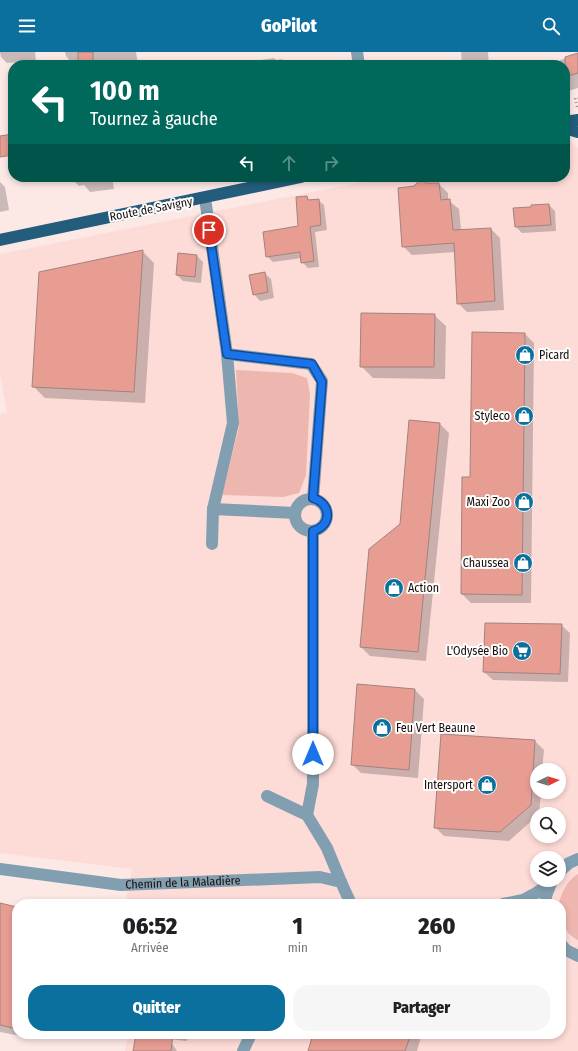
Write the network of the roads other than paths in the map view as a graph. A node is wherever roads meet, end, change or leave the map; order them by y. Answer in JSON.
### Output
{"nodes":[{"id":1,"x":278,"y":182,"type":"edge"},
{"id":2,"x":205,"y":198,"type":"junction"},
{"id":3,"x":0,"y":240,"type":"edge"},
{"id":4,"x":227,"y":354,"type":"junction"},
{"id":5,"x":313,"y":498,"type":"junction"},
{"id":6,"x":213,"y":509,"type":"junction"},
{"id":7,"x":295,"y":513,"type":"junction"},
{"id":8,"x":313,"y":531,"type":"junction"},
{"id":9,"x":212,"y":544,"type":"dead end"},
{"id":10,"x":267,"y":796,"type":"dead end"},
{"id":11,"x":307,"y":815,"type":"junction"},
{"id":12,"x":578,"y":859,"type":"edge"},
{"id":13,"x":566,"y":866,"type":"edge"},
{"id":14,"x":0,"y":869,"type":"edge"},
{"id":15,"x":341,"y":882,"type":"junction"},
{"id":16,"x":544,"y":887,"type":"edge"},
{"id":17,"x":550,"y":887,"type":"edge"},
{"id":18,"x":349,"y":899,"type":"edge"},
{"id":19,"x":525,"y":899,"type":"edge"},
{"id":20,"x":546,"y":899,"type":"edge"},
{"id":21,"x":566,"y":950,"type":"edge"},
{"id":22,"x":578,"y":956,"type":"edge"},
{"id":23,"x":249,"y":1039,"type":"edge"},
{"id":24,"x":243,"y":1051,"type":"edge"}],
"edges":[{"from":1,"to":2,"type":"main road","name":"Route de Savigny"},
{"from":2,"to":3,"type":"main road","name":"Route de Savigny"},
{"from":2,"to":4,"type":"street"},
{"from":4,"to":5,"type":"street"},
{"from":4,"to":6,"type":"street"},
{"from":5,"to":7,"type":"street"},
{"from":5,"to":8,"type":"street"},
{"from":6,"to":7,"type":"street"},
{"from":6,"to":9,"type":"street"},
{"from":7,"to":8,"type":"street"},
{"from":8,"to":11,"type":"street"},
{"from":10,"to":11,"type":"street"},
{"from":11,"to":15,"type":"street"},
{"from":12,"to":13,"type":"street"},
{"from":14,"to":15,"type":"street","name":"Chemin de la Maladière"},
{"from":15,"to":18,"type":"street"},
{"from":16,"to":19,"type":"street"},
{"from":17,"to":20,"type":"street"},
{"from":21,"to":22,"type":"street"},
{"from":23,"to":24,"type":"street"}]}
